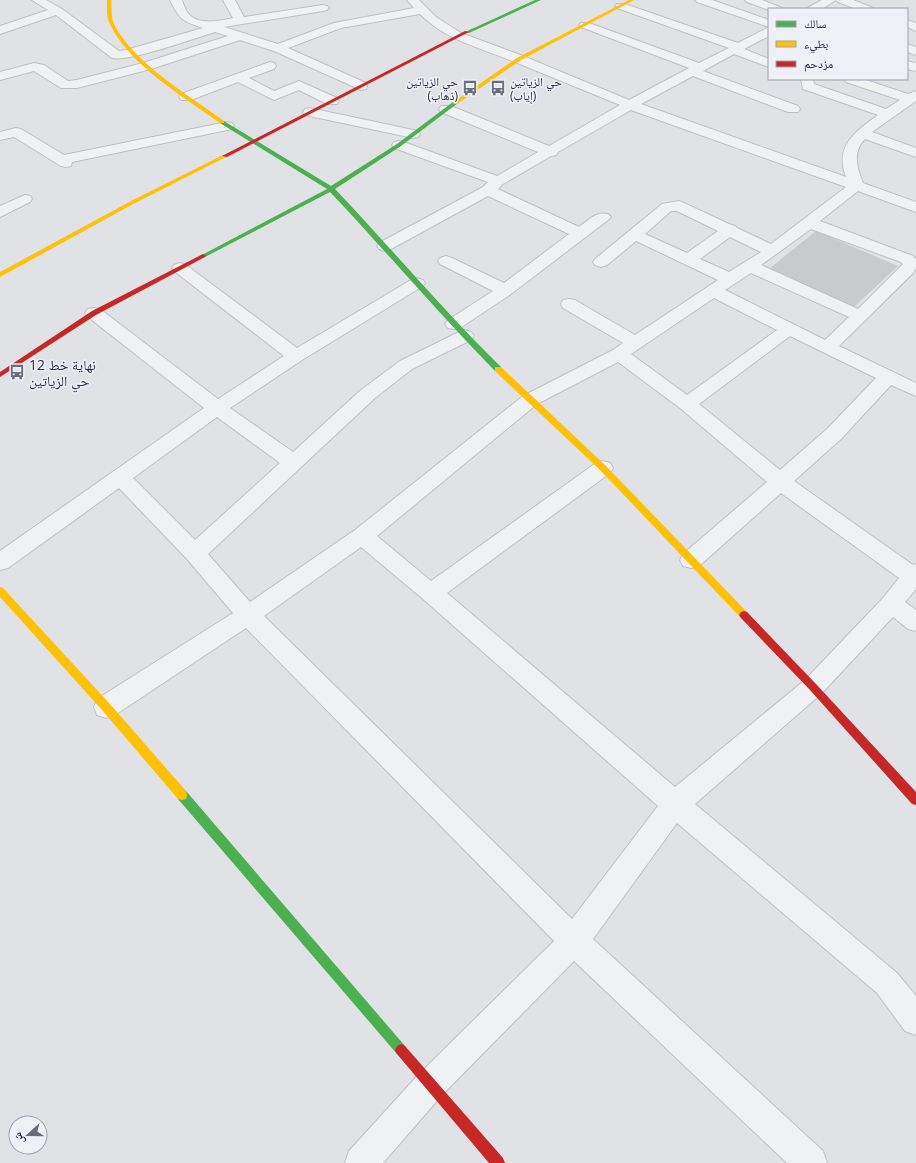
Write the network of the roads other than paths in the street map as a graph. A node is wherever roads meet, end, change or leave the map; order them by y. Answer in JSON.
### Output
{"nodes":[{"id":1,"x":38,"y":0,"type":"edge"},
{"id":2,"x":109,"y":0,"type":"edge"},
{"id":3,"x":176,"y":0,"type":"edge"},
{"id":4,"x":229,"y":0,"type":"edge"},
{"id":5,"x":413,"y":0,"type":"edge"},
{"id":6,"x":539,"y":0,"type":"edge"},
{"id":7,"x":632,"y":0,"type":"edge"},
{"id":8,"x":702,"y":0,"type":"edge"},
{"id":9,"x":751,"y":0,"type":"edge"},
{"id":10,"x":831,"y":0,"type":"edge"},
{"id":11,"x":842,"y":0,"type":"edge"},
{"id":12,"x":320,"y":4,"type":"edge"},
{"id":13,"x":621,"y":6,"type":"junction"},
{"id":14,"x":773,"y":8,"type":"edge"},
{"id":15,"x":815,"y":8,"type":"edge"},
{"id":16,"x":864,"y":8,"type":"edge"},
{"id":17,"x":422,"y":10,"type":"junction"},
{"id":18,"x":58,"y":11,"type":"junction"},
{"id":19,"x":240,"y":21,"type":"junction"},
{"id":20,"x":338,"y":24,"type":"junction"},
{"id":21,"x":768,"y":24,"type":"edge"},
{"id":22,"x":585,"y":25,"type":"junction"},
{"id":23,"x":212,"y":27,"type":"junction"},
{"id":24,"x":0,"y":30,"type":"edge"},
{"id":25,"x":239,"y":36,"type":"junction"},
{"id":26,"x":457,"y":36,"type":"junction"},
{"id":27,"x":766,"y":36,"type":"edge"},
{"id":28,"x":278,"y":48,"type":"junction"},
{"id":29,"x":736,"y":48,"type":"junction"},
{"id":30,"x":132,"y":53,"type":"junction"},
{"id":31,"x":519,"y":59,"type":"junction"},
{"id":32,"x":768,"y":63,"type":"edge"},
{"id":33,"x":147,"y":66,"type":"junction"},
{"id":34,"x":270,"y":66,"type":"dead end"},
{"id":35,"x":697,"y":70,"type":"junction"},
{"id":36,"x":0,"y":76,"type":"edge"},
{"id":37,"x":240,"y":78,"type":"junction"},
{"id":38,"x":807,"y":80,"type":"edge"},
{"id":39,"x":854,"y":80,"type":"edge"},
{"id":40,"x":361,"y":86,"type":"junction"},
{"id":41,"x":186,"y":97,"type":"junction"},
{"id":42,"x":913,"y":97,"type":"edge"},
{"id":43,"x":332,"y":101,"type":"junction"},
{"id":44,"x":630,"y":105,"type":"junction"},
{"id":45,"x":446,"y":109,"type":"junction"},
{"id":46,"x":793,"y":109,"type":"dead end"},
{"id":47,"x":310,"y":112,"type":"junction"},
{"id":48,"x":888,"y":114,"type":"junction"},
{"id":49,"x":227,"y":126,"type":"junction"},
{"id":50,"x":861,"y":133,"type":"junction"},
{"id":51,"x":413,"y":134,"type":"junction"},
{"id":52,"x":0,"y":136,"type":"edge"},
{"id":53,"x":254,"y":142,"type":"junction"},
{"id":54,"x":400,"y":145,"type":"junction"},
{"id":55,"x":551,"y":152,"type":"junction"},
{"id":56,"x":916,"y":153,"type":"edge"},
{"id":57,"x":856,"y":185,"type":"junction"},
{"id":58,"x":493,"y":186,"type":"junction"},
{"id":59,"x":331,"y":189,"type":"junction"},
{"id":60,"x":25,"y":199,"type":"dead end"},
{"id":61,"x":914,"y":203,"type":"edge"},
{"id":62,"x":0,"y":212,"type":"edge"},
{"id":63,"x":603,"y":217,"type":"dead end"},
{"id":64,"x":810,"y":224,"type":"junction"},
{"id":65,"x":730,"y":229,"type":"junction"},
{"id":66,"x":593,"y":234,"type":"junction"},
{"id":67,"x":635,"y":235,"type":"junction"},
{"id":68,"x":621,"y":245,"type":"junction"},
{"id":69,"x":385,"y":246,"type":"junction"},
{"id":70,"x":772,"y":251,"type":"junction"},
{"id":71,"x":689,"y":259,"type":"junction"},
{"id":72,"x":446,"y":261,"type":"dead end"},
{"id":73,"x":601,"y":262,"type":"dead end"},
{"id":74,"x":749,"y":266,"type":"junction"},
{"id":75,"x":180,"y":268,"type":"junction"},
{"id":76,"x":911,"y":272,"type":"edge"},
{"id":77,"x":0,"y":275,"type":"edge"},
{"id":78,"x":730,"y":279,"type":"junction"},
{"id":79,"x":417,"y":283,"type":"junction"},
{"id":80,"x":505,"y":290,"type":"junction"},
{"id":81,"x":714,"y":291,"type":"junction"},
{"id":82,"x":570,"y":304,"type":"dead end"},
{"id":83,"x":94,"y":313,"type":"junction"},
{"id":84,"x":860,"y":316,"type":"junction"},
{"id":85,"x":789,"y":329,"type":"junction"},
{"id":86,"x":459,"y":330,"type":"junction"},
{"id":87,"x":636,"y":343,"type":"junction"},
{"id":88,"x":828,"y":347,"type":"junction"},
{"id":89,"x":619,"y":354,"type":"junction"},
{"id":90,"x":296,"y":356,"type":"junction"},
{"id":91,"x":0,"y":375,"type":"edge"},
{"id":92,"x":889,"y":376,"type":"junction"},
{"id":93,"x":916,"y":390,"type":"edge"},
{"id":94,"x":530,"y":400,"type":"junction"},
{"id":95,"x":687,"y":404,"type":"junction"},
{"id":96,"x":217,"y":408,"type":"junction"},
{"id":97,"x":294,"y":463,"type":"junction"},
{"id":98,"x":603,"y":468,"type":"junction"},
{"id":99,"x":120,"y":477,"type":"junction"},
{"id":100,"x":779,"y":481,"type":"junction"},
{"id":101,"x":362,"y":536,"type":"junction"},
{"id":102,"x":196,"y":554,"type":"junction"},
{"id":103,"x":691,"y":560,"type":"junction"},
{"id":104,"x":0,"y":562,"type":"edge"},
{"id":105,"x":915,"y":575,"type":"edge"},
{"id":106,"x":0,"y":591,"type":"edge"},
{"id":107,"x":431,"y":593,"type":"junction"},
{"id":108,"x":891,"y":604,"type":"junction"},
{"id":109,"x":248,"y":615,"type":"junction"},
{"id":110,"x":916,"y":622,"type":"edge"},
{"id":111,"x":813,"y":687,"type":"junction"},
{"id":112,"x":106,"y":706,"type":"junction"},
{"id":113,"x":916,"y":800,"type":"edge"},
{"id":114,"x":675,"y":804,"type":"junction"},
{"id":115,"x":574,"y":941,"type":"junction"},
{"id":116,"x":916,"y":1020,"type":"edge"},
{"id":117,"x":431,"y":1084,"type":"junction"},
{"id":118,"x":361,"y":1163,"type":"edge"},
{"id":119,"x":498,"y":1163,"type":"edge"},
{"id":120,"x":811,"y":1163,"type":"edge"}],
"edges":[{"from":1,"to":18,"type":"street"},
{"from":2,"to":30,"type":"street"},
{"from":3,"to":23,"type":"street"},
{"from":4,"to":19,"type":"street"},
{"from":5,"to":17,"type":"street"},
{"from":6,"to":26,"type":"street"},
{"from":7,"to":13,"type":"street"},
{"from":8,"to":21,"type":"street"},
{"from":9,"to":14,"type":"street"},
{"from":10,"to":15,"type":"street"},
{"from":11,"to":16,"type":"street"},
{"from":12,"to":19,"type":"street"},
{"from":12,"to":20,"type":"street"},
{"from":13,"to":22,"type":"street"},
{"from":13,"to":29,"type":"street"},
{"from":17,"to":20,"type":"street"},
{"from":17,"to":26,"type":"street"},
{"from":18,"to":24,"type":"street"},
{"from":18,"to":30,"type":"street"},
{"from":19,"to":23,"type":"street"},
{"from":20,"to":28,"type":"street"},
{"from":22,"to":31,"type":"street"},
{"from":22,"to":35,"type":"street"},
{"from":23,"to":25,"type":"street"},
{"from":23,"to":30,"type":"street"},
{"from":25,"to":28,"type":"street"},
{"from":25,"to":33,"type":"street"},
{"from":26,"to":31,"type":"street"},
{"from":26,"to":40,"type":"street"},
{"from":27,"to":29,"type":"street"},
{"from":28,"to":40,"type":"street"},
{"from":29,"to":32,"type":"street"},
{"from":29,"to":35,"type":"street"},
{"from":30,"to":33,"type":"street"},
{"from":31,"to":44,"type":"street"},
{"from":31,"to":45,"type":"street"},
{"from":33,"to":36,"type":"street"},
{"from":33,"to":41,"type":"street"},
{"from":34,"to":37,"type":"street"},
{"from":35,"to":44,"type":"street"},
{"from":35,"to":46,"type":"street"},
{"from":37,"to":41,"type":"street"},
{"from":37,"to":43,"type":"street"},
{"from":38,"to":48,"type":"street"},
{"from":39,"to":42,"type":"street"},
{"from":40,"to":43,"type":"street"},
{"from":41,"to":49,"type":"street"},
{"from":42,"to":48,"type":"street"},
{"from":43,"to":47,"type":"street"},
{"from":44,"to":55,"type":"street"},
{"from":44,"to":57,"type":"street"},
{"from":45,"to":51,"type":"street"},
{"from":45,"to":55,"type":"street"},
{"from":47,"to":51,"type":"street"},
{"from":47,"to":53,"type":"street"},
{"from":48,"to":50,"type":"street"},
{"from":49,"to":52,"type":"street"},
{"from":49,"to":53,"type":"street"},
{"from":50,"to":56,"type":"street"},
{"from":50,"to":57,"type":"street"},
{"from":51,"to":54,"type":"street"},
{"from":53,"to":59,"type":"street"},
{"from":53,"to":77,"type":"street"},
{"from":54,"to":58,"type":"street"},
{"from":54,"to":59,"type":"street"},
{"from":55,"to":58,"type":"street"},
{"from":57,"to":61,"type":"street"},
{"from":57,"to":64,"type":"street"},
{"from":58,"to":66,"type":"street"},
{"from":58,"to":69,"type":"street"},
{"from":59,"to":69,"type":"street"},
{"from":59,"to":75,"type":"street"},
{"from":60,"to":62,"type":"street"},
{"from":63,"to":66,"type":"street"},
{"from":64,"to":70,"type":"street"},
{"from":64,"to":76,"type":"street"},
{"from":65,"to":67,"type":"street"},
{"from":65,"to":70,"type":"street"},
{"from":65,"to":71,"type":"street"},
{"from":66,"to":68,"type":"street"},
{"from":66,"to":80,"type":"street"},
{"from":67,"to":68,"type":"street"},
{"from":67,"to":71,"type":"street"},
{"from":68,"to":73,"type":"street"},
{"from":69,"to":79,"type":"street"},
{"from":70,"to":74,"type":"street"},
{"from":71,"to":78,"type":"street"},
{"from":72,"to":80,"type":"street"},
{"from":74,"to":78,"type":"street"},
{"from":74,"to":84,"type":"street"},
{"from":75,"to":83,"type":"street"},
{"from":75,"to":90,"type":"street"},
{"from":76,"to":84,"type":"street"},
{"from":78,"to":81,"type":"street"},
{"from":79,"to":86,"type":"street"},
{"from":79,"to":90,"type":"street"},
{"from":80,"to":86,"type":"street"},
{"from":81,"to":85,"type":"street"},
{"from":81,"to":87,"type":"street"},
{"from":82,"to":87,"type":"street"},
{"from":83,"to":91,"type":"street"},
{"from":83,"to":96,"type":"street"},
{"from":84,"to":88,"type":"street"},
{"from":85,"to":88,"type":"street"},
{"from":85,"to":95,"type":"street"},
{"from":86,"to":94,"type":"street"},
{"from":86,"to":97,"type":"street"},
{"from":87,"to":89,"type":"street"},
{"from":88,"to":92,"type":"street"},
{"from":89,"to":94,"type":"street"},
{"from":89,"to":95,"type":"street"},
{"from":90,"to":96,"type":"street"},
{"from":92,"to":93,"type":"street"},
{"from":92,"to":100,"type":"street"},
{"from":94,"to":98,"type":"street"},
{"from":94,"to":101,"type":"street"},
{"from":95,"to":100,"type":"street"},
{"from":96,"to":97,"type":"street"},
{"from":96,"to":99,"type":"street"},
{"from":97,"to":102,"type":"street"},
{"from":98,"to":103,"type":"street"},
{"from":98,"to":107,"type":"street"},
{"from":99,"to":102,"type":"street"},
{"from":99,"to":104,"type":"street"},
{"from":100,"to":103,"type":"street"},
{"from":100,"to":105,"type":"street"},
{"from":101,"to":107,"type":"street"},
{"from":101,"to":109,"type":"street"},
{"from":102,"to":109,"type":"street"},
{"from":103,"to":111,"type":"street"},
{"from":105,"to":108,"type":"street"},
{"from":106,"to":112,"type":"street"},
{"from":107,"to":114,"type":"street"},
{"from":108,"to":110,"type":"street"},
{"from":108,"to":111,"type":"street"},
{"from":109,"to":112,"type":"street"},
{"from":109,"to":115,"type":"street"},
{"from":111,"to":113,"type":"street"},
{"from":111,"to":114,"type":"street"},
{"from":112,"to":117,"type":"street"},
{"from":114,"to":115,"type":"street"},
{"from":114,"to":116,"type":"street"},
{"from":115,"to":117,"type":"street"},
{"from":115,"to":120,"type":"street"},
{"from":117,"to":118,"type":"street"},
{"from":117,"to":119,"type":"street"}]}
